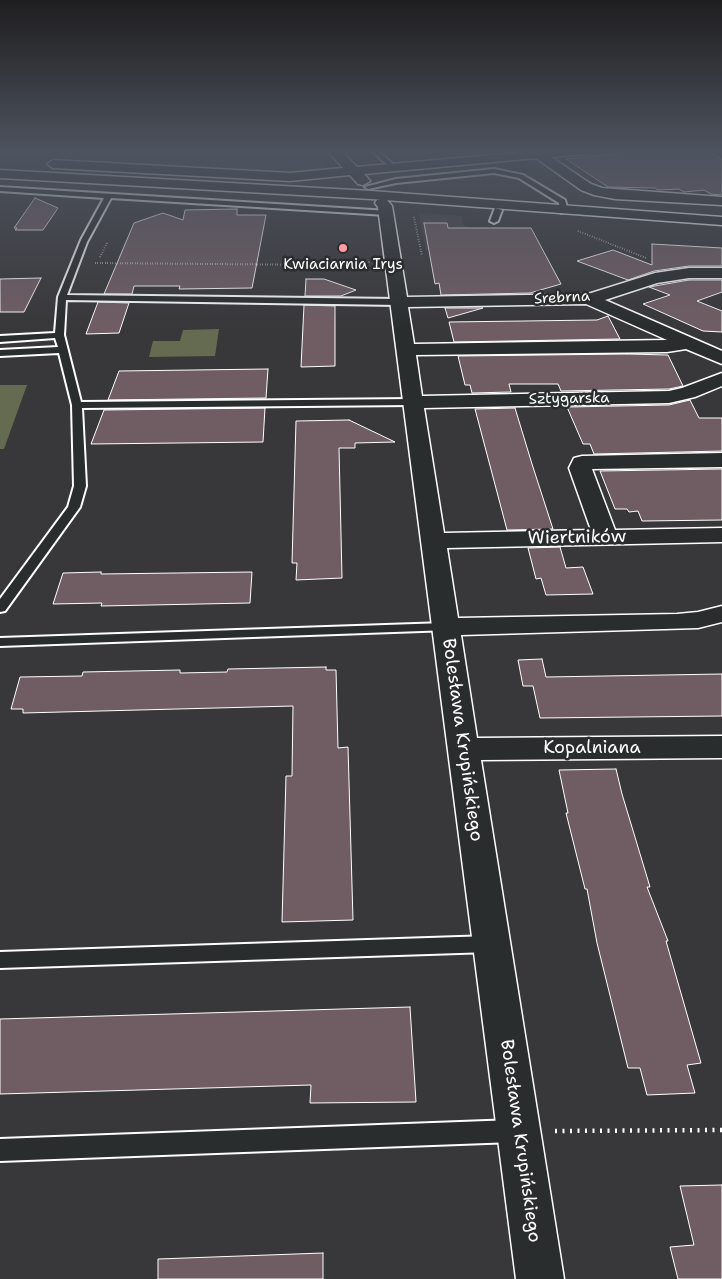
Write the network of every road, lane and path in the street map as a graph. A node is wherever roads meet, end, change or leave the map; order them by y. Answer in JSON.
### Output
{"nodes":[{"id":1,"x":102,"y":210,"type":"edge"},
{"id":2,"x":385,"y":210,"type":"edge"},
{"id":3,"x":389,"y":210,"type":"edge"},
{"id":4,"x":450,"y":210,"type":"edge"},
{"id":5,"x":552,"y":210,"type":"edge"},
{"id":6,"x":564,"y":211,"type":"junction"},
{"id":7,"x":722,"y":221,"type":"edge"},
{"id":8,"x":576,"y":230,"type":"dead end"},
{"id":9,"x":422,"y":256,"type":"dead end"},
{"id":10,"x":369,"y":262,"type":"dead end"},
{"id":11,"x":76,"y":263,"type":"junction"},
{"id":12,"x":722,"y":273,"type":"edge"},
{"id":13,"x":676,"y":274,"type":"junction"},
{"id":14,"x":62,"y":297,"type":"junction"},
{"id":15,"x":590,"y":299,"type":"junction"},
{"id":16,"x":399,"y":302,"type":"junction"},
{"id":17,"x":58,"y":335,"type":"junction"},
{"id":18,"x":0,"y":339,"type":"edge"},
{"id":19,"x":688,"y":343,"type":"junction"},
{"id":20,"x":62,"y":350,"type":"junction"},
{"id":21,"x":405,"y":350,"type":"junction"},
{"id":22,"x":0,"y":354,"type":"edge"},
{"id":23,"x":722,"y":358,"type":"edge"},
{"id":24,"x":722,"y":379,"type":"edge"},
{"id":25,"x":413,"y":402,"type":"junction"},
{"id":26,"x":77,"y":404,"type":"junction"},
{"id":27,"x":722,"y":460,"type":"edge"},
{"id":28,"x":722,"y":536,"type":"edge"},
{"id":29,"x":606,"y":538,"type":"junction"},
{"id":30,"x":433,"y":541,"type":"junction"},
{"id":31,"x":0,"y":608,"type":"edge"},
{"id":32,"x":719,"y":619,"type":"edge"},
{"id":33,"x":445,"y":627,"type":"junction"},
{"id":34,"x":0,"y":642,"type":"edge"},
{"id":35,"x":722,"y":747,"type":"edge"},
{"id":36,"x":463,"y":750,"type":"junction"},
{"id":37,"x":491,"y":944,"type":"junction"},
{"id":38,"x":0,"y":960,"type":"edge"},
{"id":39,"x":722,"y":1130,"type":"edge"},
{"id":40,"x":518,"y":1131,"type":"junction"},
{"id":41,"x":0,"y":1150,"type":"edge"},
{"id":42,"x":540,"y":1279,"type":"edge"}],
"edges":[{"from":1,"to":11,"type":"lane"},
{"from":2,"to":16,"type":"street","name":"Bolesława Krupińskiego"},
{"from":3,"to":9,"type":"path"},
{"from":4,"to":6,"type":"street"},
{"from":5,"to":6,"type":"street"},
{"from":6,"to":7,"type":"street"},
{"from":8,"to":13,"type":"path"},
{"from":10,"to":11,"type":"path"},
{"from":11,"to":14,"type":"lane"},
{"from":12,"to":13,"type":"street","name":"Srebrna"},
{"from":13,"to":15,"type":"street","name":"Srebrna"},
{"from":14,"to":16,"type":"lane"},
{"from":14,"to":17,"type":"lane"},
{"from":15,"to":16,"type":"street","name":"Srebrna"},
{"from":15,"to":19,"type":"street"},
{"from":16,"to":21,"type":"street","name":"Bolesława Krupińskiego"},
{"from":17,"to":18,"type":"lane"},
{"from":17,"to":20,"type":"lane"},
{"from":19,"to":21,"type":"street"},
{"from":19,"to":23,"type":"street"},
{"from":20,"to":22,"type":"lane"},
{"from":20,"to":26,"type":"lane"},
{"from":21,"to":25,"type":"street","name":"Bolesława Krupińskiego"},
{"from":24,"to":25,"type":"street","name":"Sztygarska"},
{"from":25,"to":26,"type":"lane"},
{"from":25,"to":30,"type":"street","name":"Bolesława Krupińskiego"},
{"from":26,"to":31,"type":"lane"},
{"from":27,"to":29,"type":"street"},
{"from":28,"to":29,"type":"street","name":"Wiertników"},
{"from":29,"to":30,"type":"street","name":"Wiertników"},
{"from":30,"to":33,"type":"street","name":"Bolesława Krupińskiego"},
{"from":32,"to":33,"type":"street"},
{"from":33,"to":34,"type":"lane"},
{"from":33,"to":36,"type":"street","name":"Bolesława Krupińskiego"},
{"from":35,"to":36,"type":"street","name":"Kopalniana"},
{"from":36,"to":37,"type":"street","name":"Bolesława Krupińskiego"},
{"from":37,"to":38,"type":"lane"},
{"from":37,"to":40,"type":"street","name":"Bolesława Krupińskiego"},
{"from":39,"to":40,"type":"path"},
{"from":40,"to":41,"type":"lane"},
{"from":40,"to":42,"type":"street","name":"Bolesława Krupińskiego"}]}
